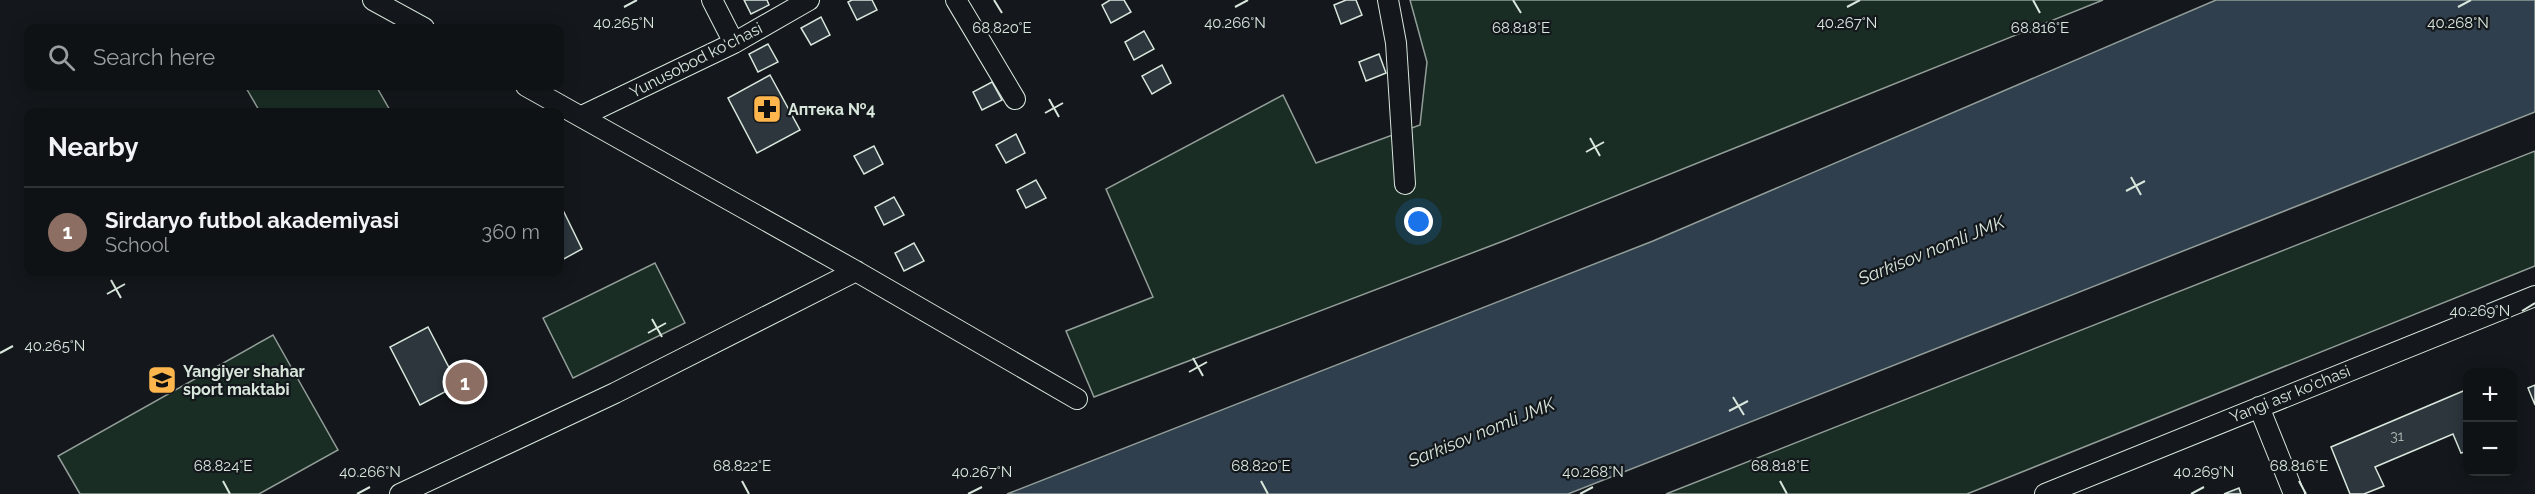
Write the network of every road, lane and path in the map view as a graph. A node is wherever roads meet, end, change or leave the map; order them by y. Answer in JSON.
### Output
{"nodes":[{"id":1,"x":373,"y":0,"type":"edge"},
{"id":2,"x":712,"y":0,"type":"edge"},
{"id":3,"x":809,"y":0,"type":"edge"},
{"id":4,"x":956,"y":0,"type":"edge"},
{"id":5,"x":1388,"y":0,"type":"edge"},
{"id":6,"x":417,"y":24,"type":"edge"},
{"id":7,"x":734,"y":43,"type":"junction"},
{"id":8,"x":533,"y":90,"type":"edge"},
{"id":9,"x":1016,"y":99,"type":"dead end"},
{"id":10,"x":582,"y":116,"type":"junction"},
{"id":11,"x":1405,"y":184,"type":"dead end"},
{"id":12,"x":856,"y":271,"type":"junction"},
{"id":13,"x":2535,"y":296,"type":"edge"},
{"id":14,"x":1077,"y":399,"type":"dead end"},
{"id":15,"x":2259,"y":407,"type":"junction"},
{"id":16,"x":400,"y":494,"type":"edge"},
{"id":17,"x":2045,"y":494,"type":"edge"},
{"id":18,"x":2294,"y":494,"type":"edge"}],
"edges":[{"from":1,"to":6,"type":"street"},
{"from":2,"to":7,"type":"street"},
{"from":3,"to":7,"type":"street","name":"Yunusobod ko'chasi"},
{"from":4,"to":9,"type":"street"},
{"from":5,"to":11,"type":"street"},
{"from":7,"to":10,"type":"street","name":"Yunusobod ko'chasi"},
{"from":8,"to":10,"type":"street"},
{"from":10,"to":12,"type":"street"},
{"from":12,"to":14,"type":"street"},
{"from":12,"to":16,"type":"street"},
{"from":13,"to":15,"type":"street","name":"Yangi asr ko'chasi"},
{"from":15,"to":17,"type":"street","name":"Yangi asr ko'chasi"},
{"from":15,"to":18,"type":"street"}]}
